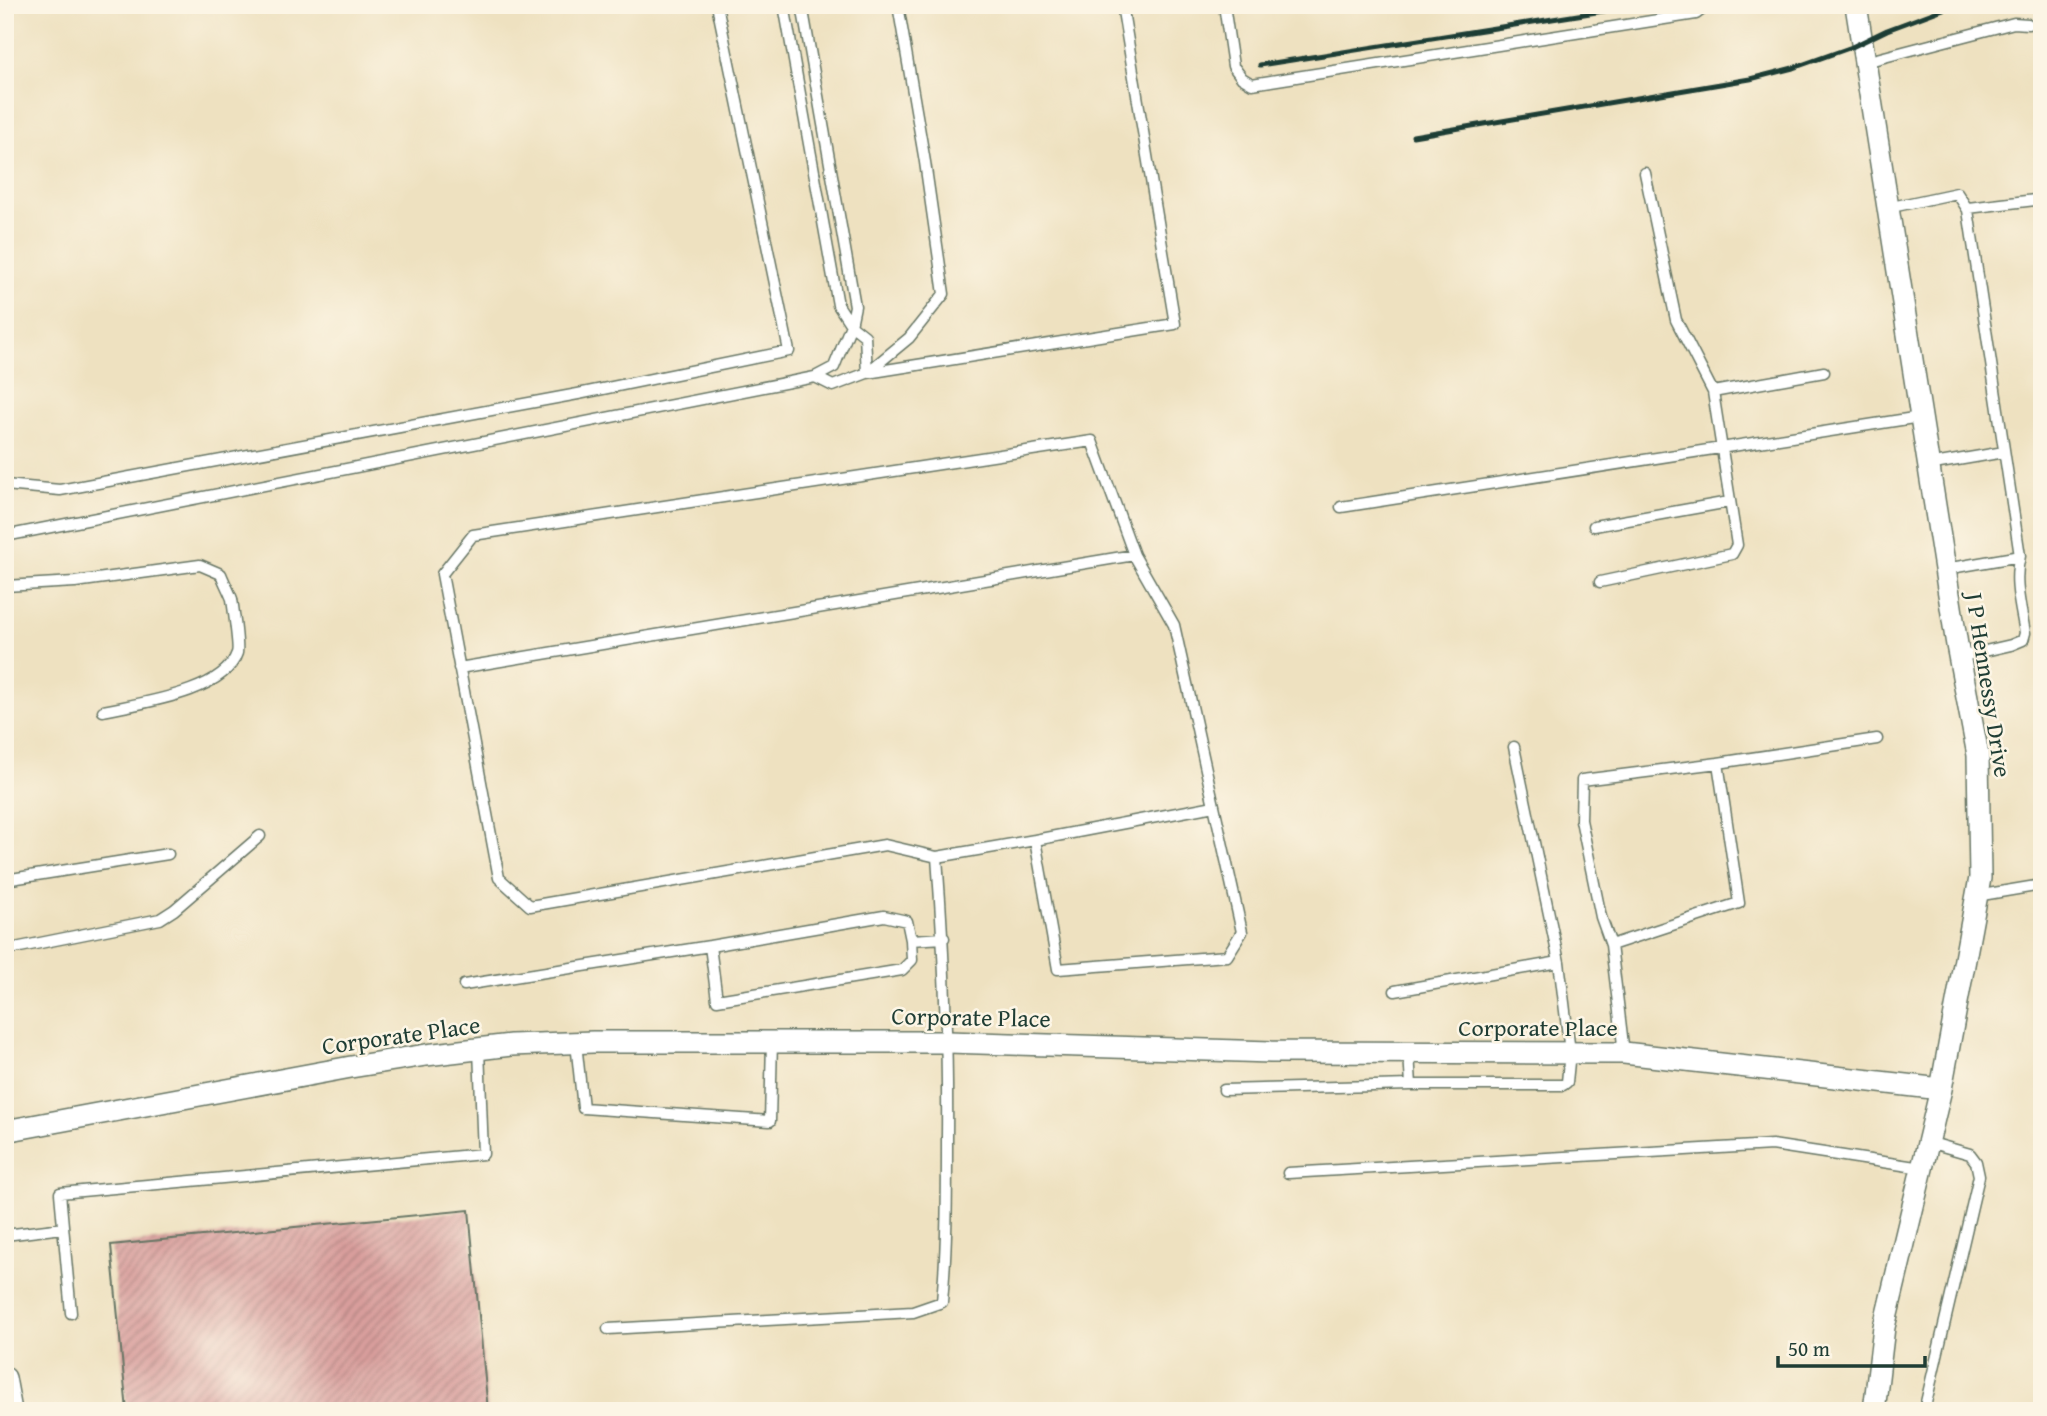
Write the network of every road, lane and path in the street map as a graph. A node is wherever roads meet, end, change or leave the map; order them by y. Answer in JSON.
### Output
{"nodes":[{"id":1,"x":717,"y":5,"type":"edge"},
{"id":2,"x":784,"y":5,"type":"edge"},
{"id":3,"x":802,"y":5,"type":"edge"},
{"id":4,"x":898,"y":5,"type":"edge"},
{"id":5,"x":1122,"y":5,"type":"edge"},
{"id":6,"x":1224,"y":5,"type":"edge"},
{"id":7,"x":1708,"y":5,"type":"edge"},
{"id":8,"x":1856,"y":5,"type":"edge"},
{"id":9,"x":2028,"y":24,"type":"dead end"},
{"id":10,"x":1865,"y":62,"type":"junction"},
{"id":11,"x":1645,"y":173,"type":"dead end"},
{"id":12,"x":2042,"y":202,"type":"edge"},
{"id":13,"x":1887,"y":208,"type":"junction"},
{"id":14,"x":1968,"y":208,"type":"junction"},
{"id":15,"x":851,"y":325,"type":"junction"},
{"id":16,"x":1824,"y":372,"type":"dead end"},
{"id":17,"x":867,"y":373,"type":"junction"},
{"id":18,"x":815,"y":377,"type":"junction"},
{"id":19,"x":1713,"y":392,"type":"junction"},
{"id":20,"x":1920,"y":417,"type":"junction"},
{"id":21,"x":1720,"y":449,"type":"junction"},
{"id":22,"x":2004,"y":452,"type":"junction"},
{"id":23,"x":1928,"y":465,"type":"junction"},
{"id":24,"x":5,"y":485,"type":"edge"},
{"id":25,"x":1729,"y":502,"type":"junction"},
{"id":26,"x":1341,"y":507,"type":"dead end"},
{"id":27,"x":1594,"y":526,"type":"dead end"},
{"id":28,"x":5,"y":536,"type":"edge"},
{"id":29,"x":1134,"y":555,"type":"junction"},
{"id":30,"x":2020,"y":556,"type":"junction"},
{"id":31,"x":1945,"y":569,"type":"junction"},
{"id":32,"x":1600,"y":582,"type":"dead end"},
{"id":33,"x":5,"y":586,"type":"edge"},
{"id":34,"x":1959,"y":657,"type":"junction"},
{"id":35,"x":459,"y":668,"type":"junction"},
{"id":36,"x":103,"y":711,"type":"dead end"},
{"id":37,"x":1877,"y":738,"type":"dead end"},
{"id":38,"x":1514,"y":747,"type":"dead end"},
{"id":39,"x":1718,"y":763,"type":"junction"},
{"id":40,"x":1214,"y":806,"type":"junction"},
{"id":41,"x":260,"y":836,"type":"dead end"},
{"id":42,"x":1035,"y":840,"type":"junction"},
{"id":43,"x":168,"y":854,"type":"dead end"},
{"id":44,"x":937,"y":857,"type":"junction"},
{"id":45,"x":5,"y":880,"type":"edge"},
{"id":46,"x":2042,"y":885,"type":"edge"},
{"id":47,"x":1976,"y":896,"type":"junction"},
{"id":48,"x":944,"y":938,"type":"junction"},
{"id":49,"x":911,"y":940,"type":"junction"},
{"id":50,"x":1611,"y":945,"type":"junction"},
{"id":51,"x":710,"y":946,"type":"junction"},
{"id":52,"x":5,"y":950,"type":"edge"},
{"id":53,"x":1559,"y":962,"type":"junction"},
{"id":54,"x":464,"y":985,"type":"dead end"},
{"id":55,"x":1395,"y":992,"type":"dead end"},
{"id":56,"x":772,"y":1041,"type":"junction"},
{"id":57,"x":948,"y":1042,"type":"junction"},
{"id":58,"x":576,"y":1043,"type":"junction"},
{"id":59,"x":479,"y":1049,"type":"junction"},
{"id":60,"x":1409,"y":1052,"type":"junction"},
{"id":61,"x":1570,"y":1052,"type":"junction"},
{"id":62,"x":1624,"y":1053,"type":"junction"},
{"id":63,"x":1411,"y":1085,"type":"junction"},
{"id":64,"x":1941,"y":1089,"type":"junction"},
{"id":65,"x":1224,"y":1090,"type":"dead end"},
{"id":66,"x":5,"y":1131,"type":"edge"},
{"id":67,"x":1928,"y":1142,"type":"junction"},
{"id":68,"x":1922,"y":1168,"type":"junction"},
{"id":69,"x":1288,"y":1174,"type":"dead end"},
{"id":70,"x":63,"y":1228,"type":"junction"},
{"id":71,"x":5,"y":1235,"type":"edge"},
{"id":72,"x":71,"y":1313,"type":"dead end"},
{"id":73,"x":608,"y":1329,"type":"dead end"},
{"id":74,"x":5,"y":1378,"type":"edge"},
{"id":75,"x":11,"y":1411,"type":"edge"},
{"id":76,"x":1874,"y":1411,"type":"edge"},
{"id":77,"x":1924,"y":1411,"type":"edge"}],
"edges":[{"from":1,"to":24,"type":"lane"},
{"from":2,"to":15,"type":"lane"},
{"from":3,"to":15,"type":"lane"},
{"from":4,"to":17,"type":"lane"},
{"from":5,"to":17,"type":"lane"},
{"from":6,"to":7,"type":"lane"},
{"from":8,"to":10,"type":"street","name":"J P Hennessy Drive"},
{"from":9,"to":10,"type":"lane"},
{"from":10,"to":13,"type":"street","name":"J P Hennessy Drive"},
{"from":11,"to":19,"type":"lane"},
{"from":12,"to":14,"type":"lane"},
{"from":13,"to":14,"type":"lane"},
{"from":13,"to":20,"type":"street","name":"J P Hennessy Drive"},
{"from":14,"to":22,"type":"lane"},
{"from":15,"to":17,"type":"lane"},
{"from":15,"to":18,"type":"lane"},
{"from":16,"to":19,"type":"lane"},
{"from":17,"to":18,"type":"lane"},
{"from":18,"to":28,"type":"lane"},
{"from":19,"to":21,"type":"lane"},
{"from":20,"to":21,"type":"lane"},
{"from":20,"to":23,"type":"street","name":"J P Hennessy Drive"},
{"from":21,"to":25,"type":"lane"},
{"from":21,"to":26,"type":"lane"},
{"from":22,"to":23,"type":"lane"},
{"from":22,"to":30,"type":"lane"},
{"from":23,"to":31,"type":"street","name":"J P Hennessy Drive"},
{"from":25,"to":27,"type":"lane"},
{"from":25,"to":32,"type":"lane"},
{"from":29,"to":35,"type":"lane"},
{"from":29,"to":35,"type":"lane"},
{"from":29,"to":40,"type":"lane"},
{"from":30,"to":31,"type":"lane"},
{"from":30,"to":34,"type":"lane"},
{"from":31,"to":34,"type":"street","name":"J P Hennessy Drive"},
{"from":33,"to":36,"type":"lane"},
{"from":34,"to":47,"type":"street","name":"J P Hennessy Drive"},
{"from":35,"to":44,"type":"lane"},
{"from":37,"to":39,"type":"lane"},
{"from":38,"to":53,"type":"lane"},
{"from":39,"to":50,"type":"lane"},
{"from":39,"to":50,"type":"lane"},
{"from":40,"to":42,"type":"lane"},
{"from":40,"to":42,"type":"lane"},
{"from":41,"to":52,"type":"lane"},
{"from":42,"to":44,"type":"lane"},
{"from":43,"to":45,"type":"lane"},
{"from":44,"to":48,"type":"lane"},
{"from":46,"to":47,"type":"lane"},
{"from":47,"to":64,"type":"street","name":"J P Hennessy Drive"},
{"from":48,"to":49,"type":"lane"},
{"from":48,"to":57,"type":"lane"},
{"from":49,"to":51,"type":"lane"},
{"from":49,"to":51,"type":"lane"},
{"from":50,"to":62,"type":"lane"},
{"from":51,"to":54,"type":"lane"},
{"from":53,"to":55,"type":"lane"},
{"from":53,"to":61,"type":"lane"},
{"from":56,"to":57,"type":"street","name":"Corporate Place"},
{"from":56,"to":58,"type":"street","name":"Corporate Place"},
{"from":56,"to":58,"type":"lane"},
{"from":57,"to":60,"type":"street","name":"Corporate Place"},
{"from":57,"to":73,"type":"lane"},
{"from":58,"to":59,"type":"street","name":"Corporate Place"},
{"from":59,"to":66,"type":"street","name":"Corporate Place"},
{"from":59,"to":70,"type":"lane"},
{"from":60,"to":61,"type":"street","name":"Corporate Place"},
{"from":60,"to":63,"type":"lane"},
{"from":61,"to":62,"type":"street","name":"Corporate Place"},
{"from":61,"to":63,"type":"lane"},
{"from":62,"to":64,"type":"street","name":"Corporate Place"},
{"from":63,"to":65,"type":"lane"},
{"from":64,"to":67,"type":"street","name":"J P Hennessy Drive"},
{"from":67,"to":68,"type":"street","name":"J P Hennessy Drive"},
{"from":67,"to":77,"type":"lane"},
{"from":68,"to":69,"type":"lane"},
{"from":68,"to":76,"type":"street","name":"J P Hennessy Drive"},
{"from":70,"to":71,"type":"lane"},
{"from":70,"to":72,"type":"lane"},
{"from":74,"to":75,"type":"street"}]}
